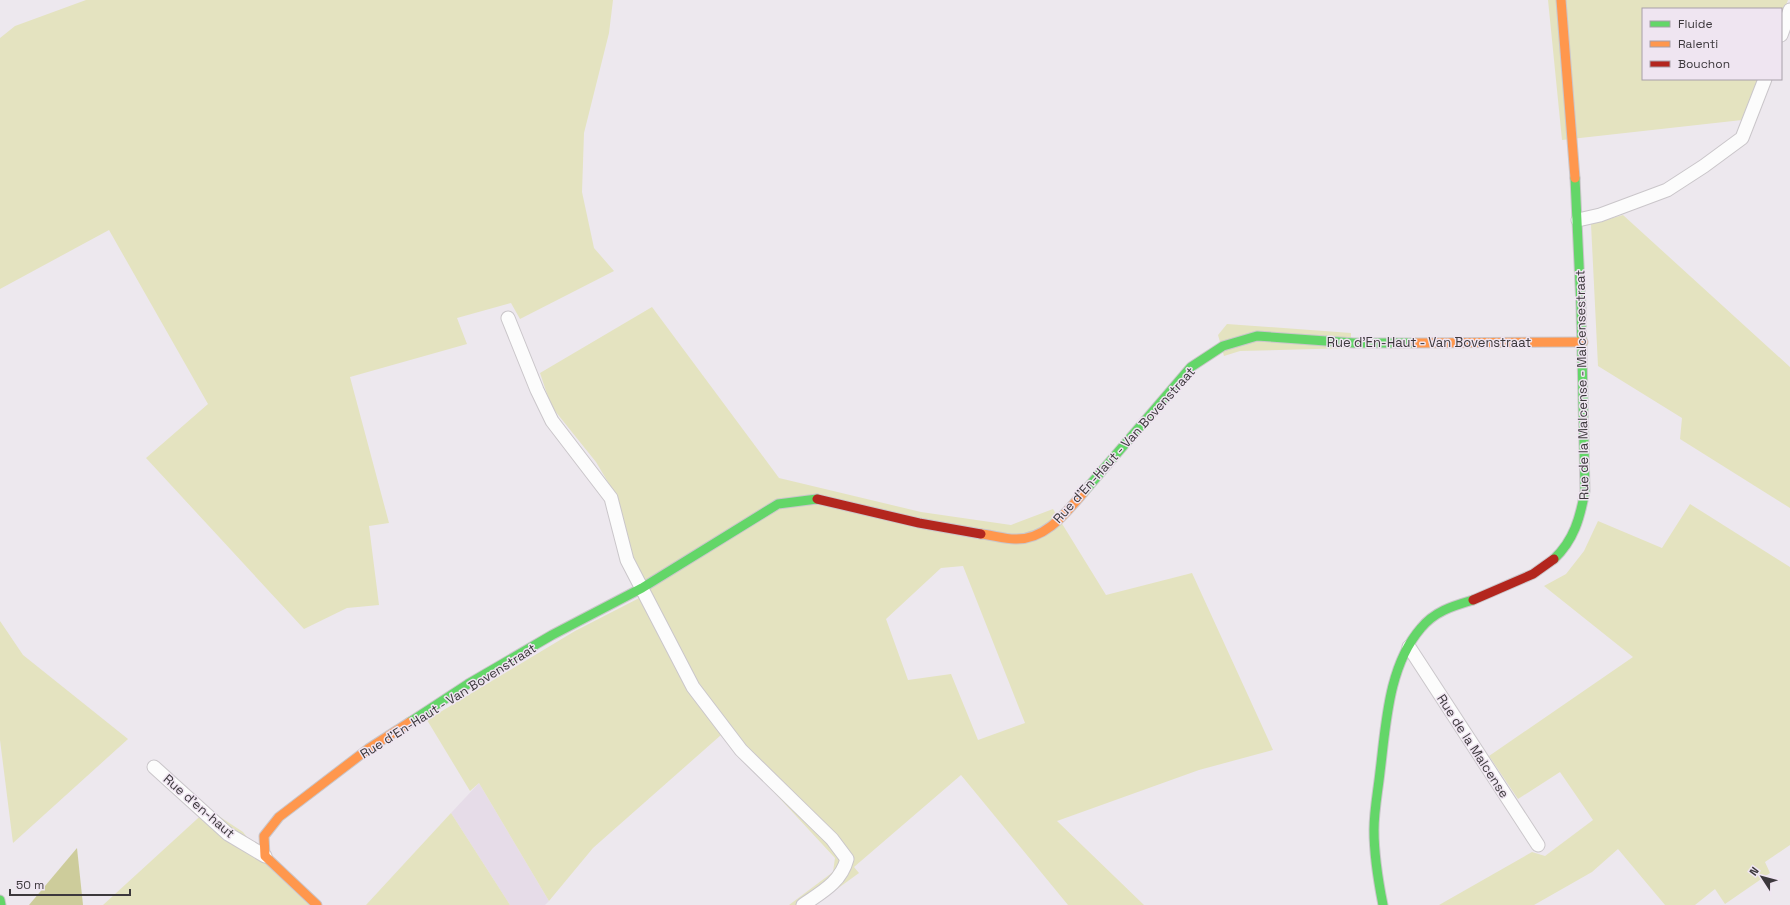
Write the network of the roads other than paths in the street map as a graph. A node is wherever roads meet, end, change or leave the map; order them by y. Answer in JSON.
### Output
{"nodes":[{"id":1,"x":1561,"y":0,"type":"edge"},
{"id":2,"x":1790,"y":10,"type":"edge"},
{"id":3,"x":1782,"y":32,"type":"edge"},
{"id":4,"x":1765,"y":80,"type":"edge"},
{"id":5,"x":1578,"y":220,"type":"junction"},
{"id":6,"x":508,"y":318,"type":"dead end"},
{"id":7,"x":1582,"y":342,"type":"junction"},
{"id":8,"x":642,"y":588,"type":"junction"},
{"id":9,"x":1408,"y":647,"type":"junction"},
{"id":10,"x":154,"y":767,"type":"dead end"},
{"id":11,"x":1538,"y":845,"type":"dead end"},
{"id":12,"x":265,"y":856,"type":"junction"},
{"id":13,"x":0,"y":900,"type":"edge"},
{"id":14,"x":1,"y":905,"type":"edge"},
{"id":15,"x":317,"y":905,"type":"edge"},
{"id":16,"x":803,"y":905,"type":"edge"},
{"id":17,"x":1383,"y":905,"type":"edge"}],
"edges":[{"from":1,"to":5,"type":"main road","name":"Rue de la Malcense - Malcensestraat"},
{"from":2,"to":3,"type":"street"},
{"from":4,"to":5,"type":"street"},
{"from":5,"to":7,"type":"main road","name":"Rue de la Malcense - Malcensestraat"},
{"from":6,"to":8,"type":"street"},
{"from":7,"to":8,"type":"main road","name":"Rue d'En-Haut - Van Bovenstraat"},
{"from":7,"to":9,"type":"main road","name":"Rue de la Malcense - Malcensestraat"},
{"from":8,"to":12,"type":"main road","name":"Rue d'En-Haut - Van Bovenstraat"},
{"from":8,"to":16,"type":"street"},
{"from":9,"to":11,"type":"street","name":"Rue de la Malcense"},
{"from":9,"to":17,"type":"main road","name":"Rue de la Malcense - Malcensestraat"},
{"from":10,"to":12,"type":"street","name":"Rue d'en-haut"},
{"from":12,"to":15,"type":"main road"},
{"from":13,"to":14,"type":"main road"}]}
